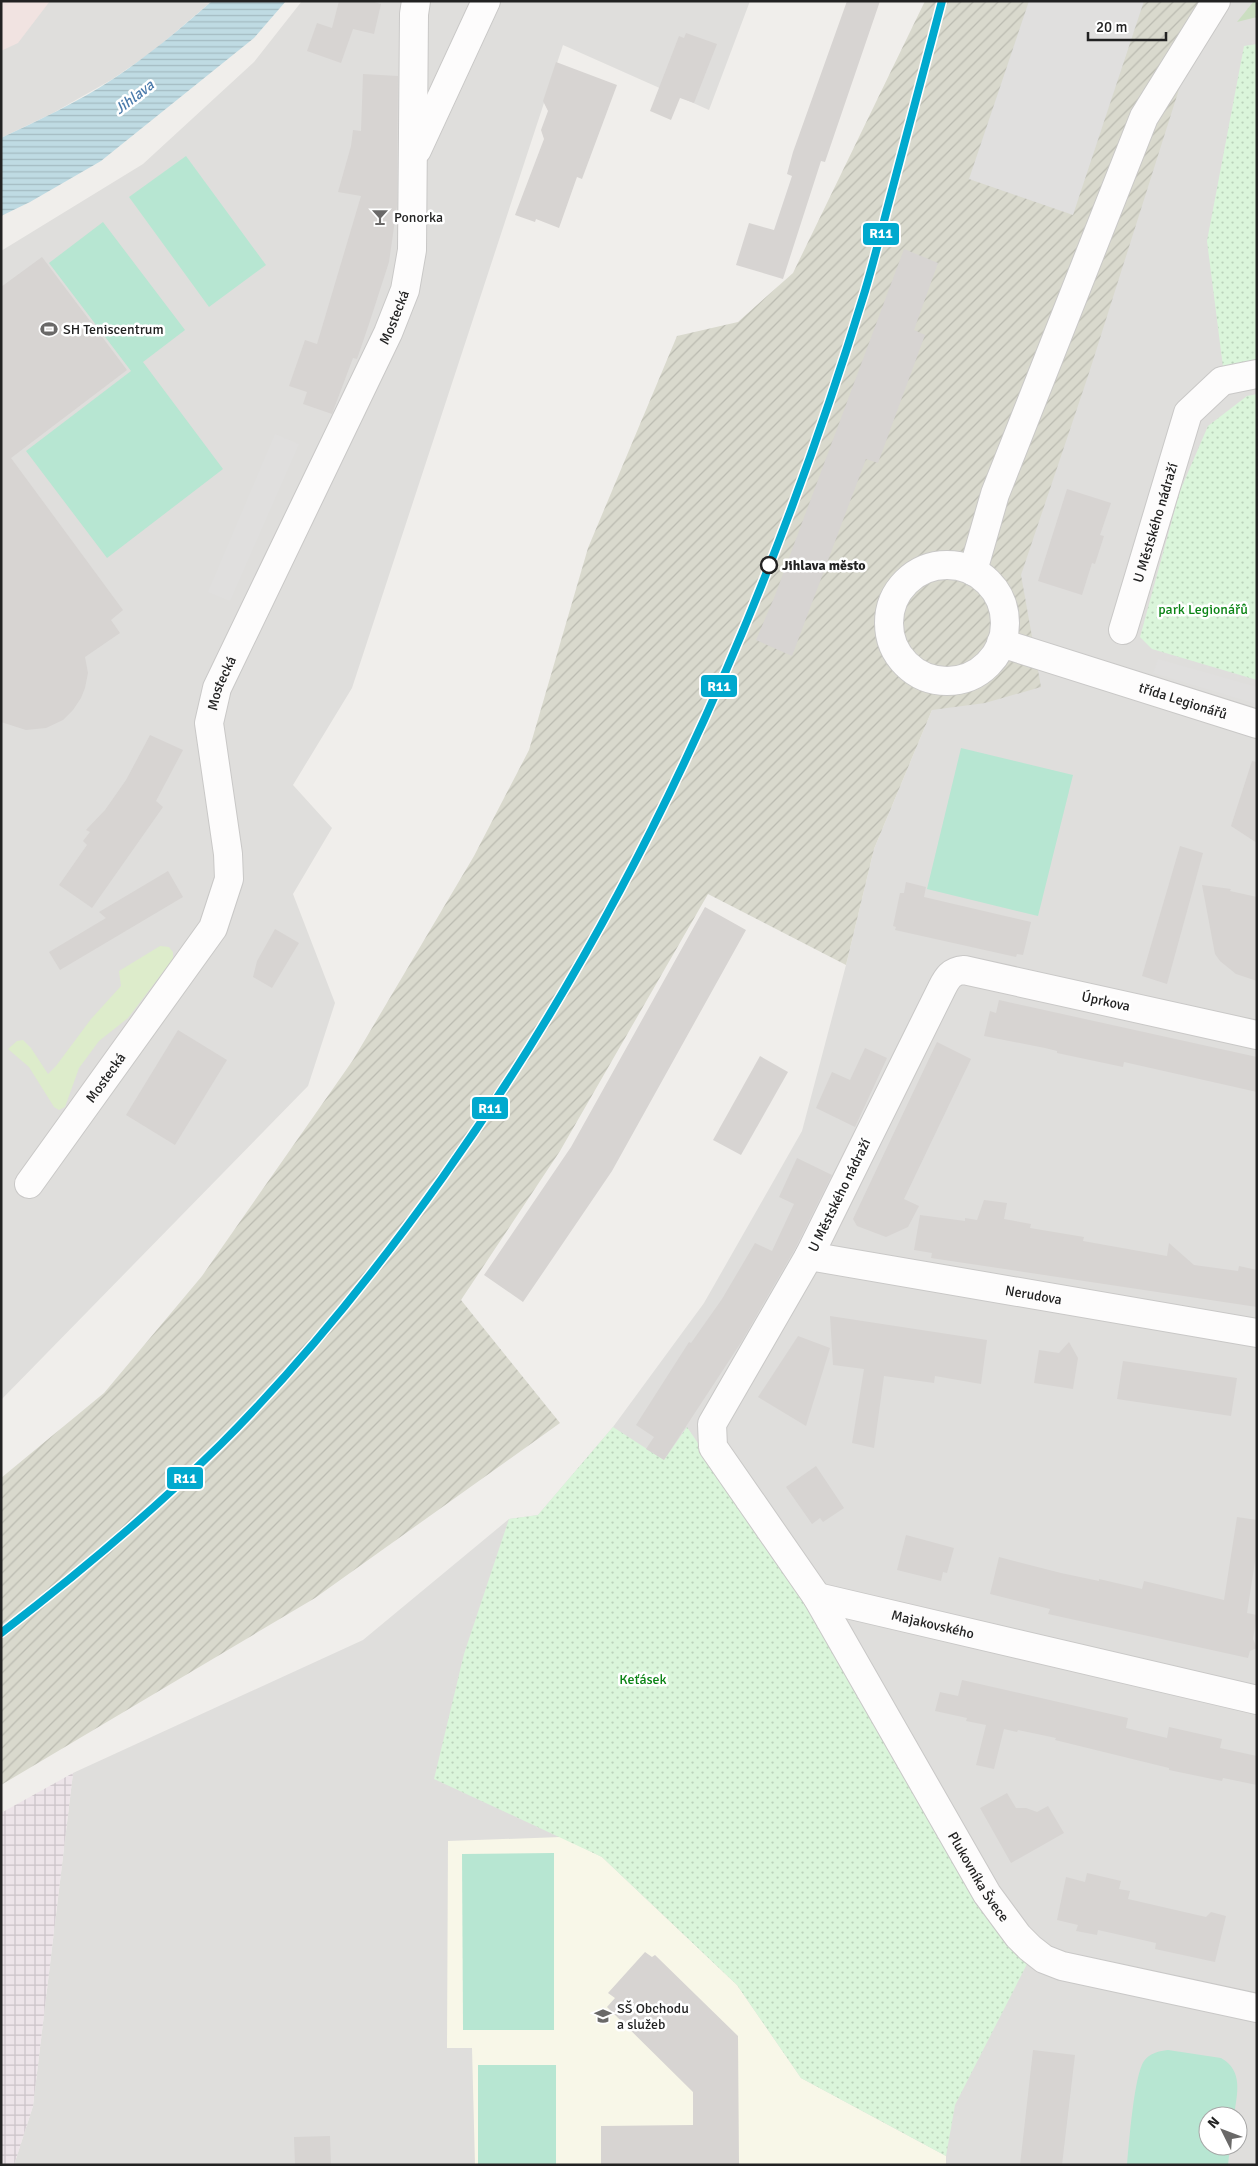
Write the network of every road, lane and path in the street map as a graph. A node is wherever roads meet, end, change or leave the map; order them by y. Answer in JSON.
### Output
{"nodes":[{"id":1,"x":416,"y":1,"type":"edge"},
{"id":2,"x":486,"y":1,"type":"edge"},
{"id":3,"x":1216,"y":1,"type":"edge"},
{"id":4,"x":413,"y":158,"type":"junction"},
{"id":5,"x":1257,"y":374,"type":"edge"},
{"id":6,"x":964,"y":568,"type":"junction"},
{"id":7,"x":1123,"y":630,"type":"dead end"},
{"id":8,"x":1000,"y":642,"type":"junction"},
{"id":9,"x":1257,"y":724,"type":"edge"},
{"id":10,"x":955,"y":971,"type":"joint"},
{"id":11,"x":1257,"y":1035,"type":"edge"},
{"id":12,"x":29,"y":1184,"type":"dead end"},
{"id":13,"x":809,"y":1256,"type":"junction"},
{"id":14,"x":1257,"y":1333,"type":"edge"},
{"id":15,"x":817,"y":1597,"type":"junction"},
{"id":16,"x":1257,"y":1700,"type":"edge"},
{"id":17,"x":1257,"y":2008,"type":"edge"}],
"edges":[{"from":1,"to":4,"type":"street","name":"Mostecká"},
{"from":2,"to":4,"type":"street","name":"Mostecká"},
{"from":3,"to":6,"type":"street"},
{"from":4,"to":12,"type":"street","name":"Mostecká"},
{"from":5,"to":7,"type":"street","name":"U Městského nádraží"},
{"from":6,"to":8,"type":"street"},
{"from":6,"to":8,"type":"street"},
{"from":8,"to":9,"type":"street","name":"třída Legionářů"},
{"from":10,"to":11,"type":"street","name":"Úprkova"},
{"from":10,"to":13,"type":"street","name":"U Městského nádraží"},
{"from":13,"to":14,"type":"street","name":"Nerudova"},
{"from":13,"to":15,"type":"street","name":"U Městského nádraží"},
{"from":15,"to":16,"type":"street","name":"Majakovského"},
{"from":15,"to":17,"type":"street","name":"Plukovníka Švece"}]}
